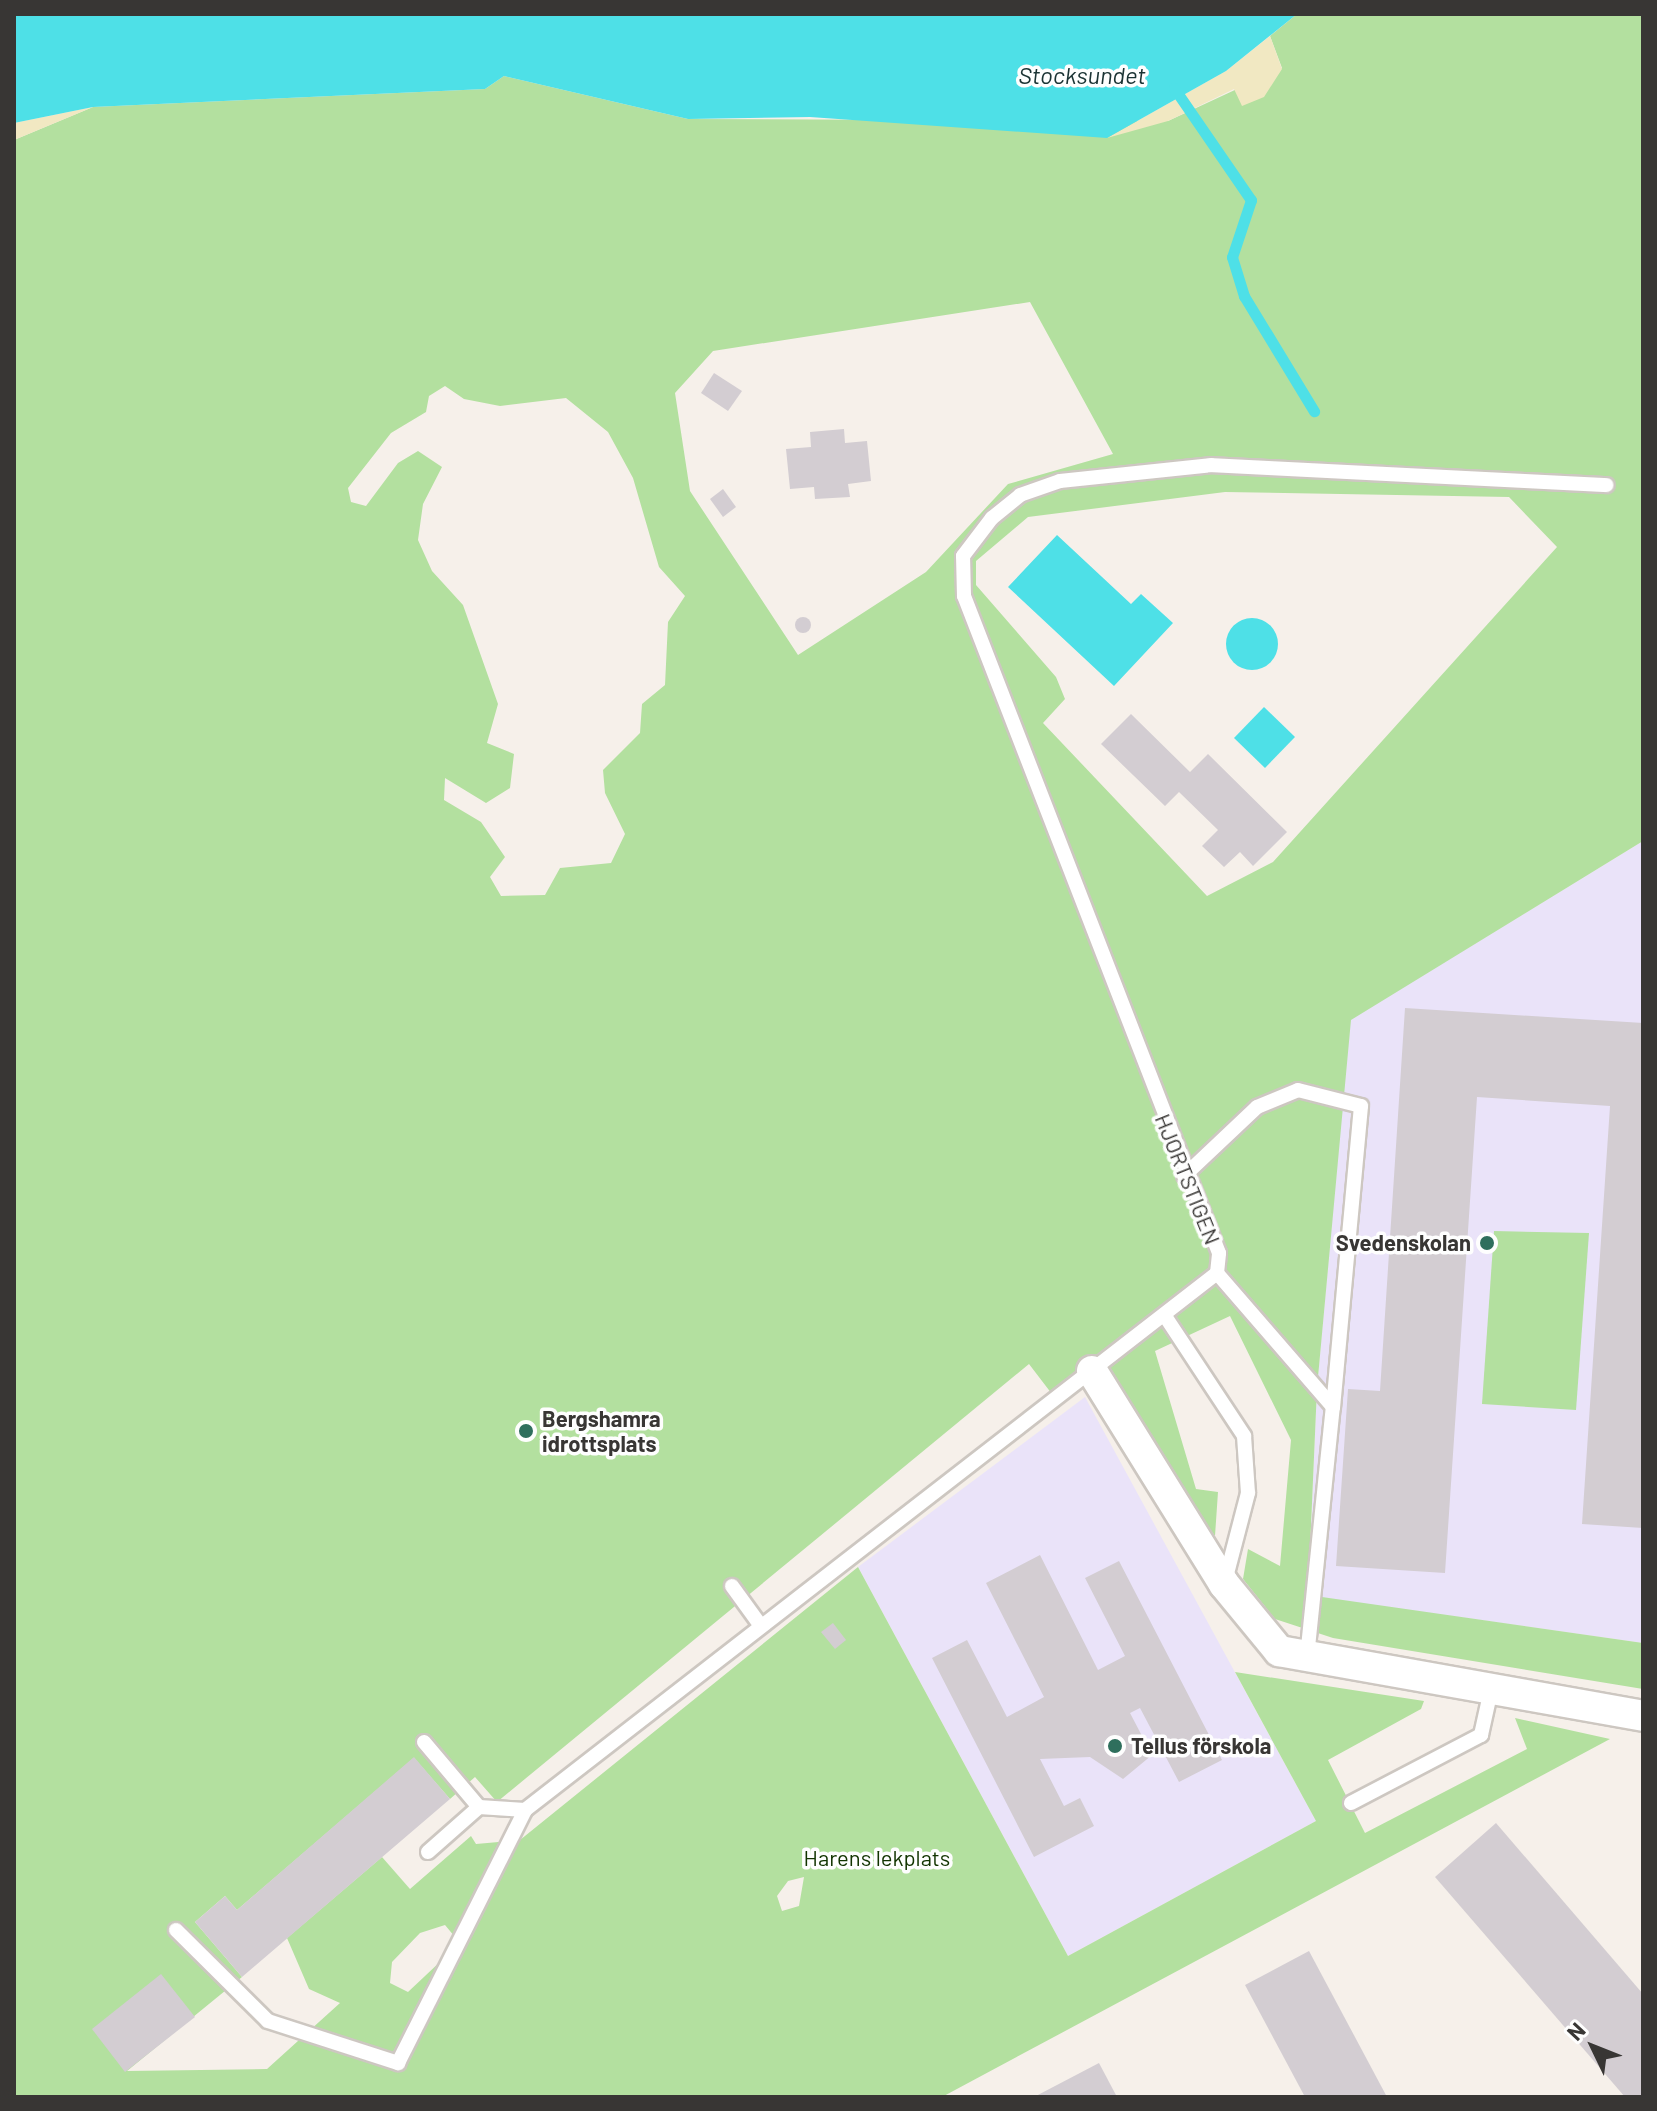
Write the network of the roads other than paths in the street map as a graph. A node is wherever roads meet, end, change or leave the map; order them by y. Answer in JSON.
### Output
{"nodes":[{"id":1,"x":1606,"y":485,"type":"dead end"},
{"id":2,"x":1184,"y":1176,"type":"junction"},
{"id":3,"x":1217,"y":1273,"type":"junction"},
{"id":4,"x":1165,"y":1316,"type":"junction"},
{"id":5,"x":1092,"y":1371,"type":"junction"},
{"id":6,"x":1333,"y":1407,"type":"junction"},
{"id":7,"x":1224,"y":1584,"type":"junction"},
{"id":8,"x":732,"y":1586,"type":"dead end"},
{"id":9,"x":761,"y":1626,"type":"junction"},
{"id":10,"x":1307,"y":1657,"type":"junction"},
{"id":11,"x":1491,"y":1690,"type":"junction"},
{"id":12,"x":1643,"y":1716,"type":"edge"},
{"id":13,"x":424,"y":1742,"type":"dead end"},
{"id":14,"x":1351,"y":1803,"type":"dead end"},
{"id":15,"x":479,"y":1807,"type":"junction"},
{"id":16,"x":525,"y":1810,"type":"junction"},
{"id":17,"x":428,"y":1852,"type":"dead end"},
{"id":18,"x":176,"y":1930,"type":"dead end"}],
"edges":[{"from":1,"to":2,"type":"lane","name":"HJORTSTIGEN"},
{"from":2,"to":3,"type":"lane","name":"HJORTSTIGEN"},
{"from":2,"to":6,"type":"lane"},
{"from":3,"to":4,"type":"lane","name":"HJORTSTIGEN"},
{"from":3,"to":6,"type":"lane"},
{"from":4,"to":5,"type":"lane","name":"HJORTSTIGEN"},
{"from":4,"to":7,"type":"lane"},
{"from":5,"to":7,"type":"street"},
{"from":5,"to":9,"type":"lane","name":"HJORTSTIGEN"},
{"from":6,"to":10,"type":"lane"},
{"from":7,"to":10,"type":"street"},
{"from":8,"to":9,"type":"lane"},
{"from":9,"to":16,"type":"lane","name":"HJORTSTIGEN"},
{"from":10,"to":11,"type":"street"},
{"from":11,"to":12,"type":"street"},
{"from":11,"to":14,"type":"lane"},
{"from":13,"to":15,"type":"lane"},
{"from":15,"to":16,"type":"lane"},
{"from":15,"to":17,"type":"lane"},
{"from":16,"to":18,"type":"lane"}]}
